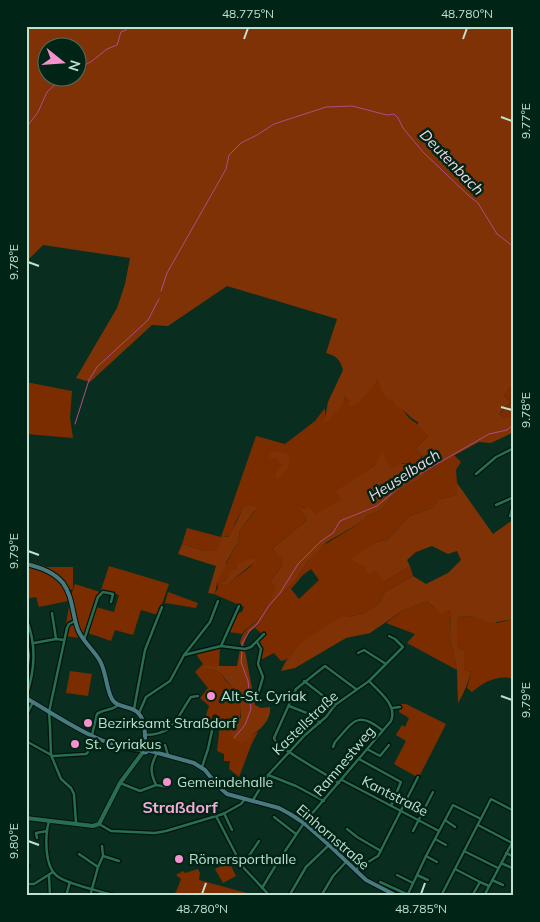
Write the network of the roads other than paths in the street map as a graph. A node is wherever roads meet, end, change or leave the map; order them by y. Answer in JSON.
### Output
{"nodes":[{"id":1,"x":514,"y":448,"type":"edge"},
{"id":2,"x":476,"y":474,"type":"dead end"},
{"id":3,"x":514,"y":497,"type":"edge"},
{"id":4,"x":514,"y":503,"type":"edge"},
{"id":5,"x":496,"y":505,"type":"dead end"},
{"id":6,"x":513,"y":507,"type":"edge"},
{"id":7,"x":514,"y":516,"type":"edge"},
{"id":8,"x":26,"y":564,"type":"edge"},
{"id":9,"x":218,"y":601,"type":"dead end"},
{"id":10,"x":111,"y":602,"type":"dead end"},
{"id":11,"x":240,"y":606,"type":"dead end"},
{"id":12,"x":162,"y":607,"type":"dead end"},
{"id":13,"x":52,"y":613,"type":"dead end"},
{"id":14,"x":26,"y":618,"type":"edge"},
{"id":15,"x":75,"y":621,"type":"junction"},
{"id":16,"x":264,"y":634,"type":"dead end"},
{"id":17,"x":389,"y":636,"type":"dead end"},
{"id":18,"x":56,"y":639,"type":"junction"},
{"id":19,"x":64,"y":640,"type":"junction"},
{"id":20,"x":84,"y":641,"type":"junction"},
{"id":21,"x":27,"y":642,"type":"edge"},
{"id":22,"x":257,"y":642,"type":"junction"},
{"id":23,"x":34,"y":643,"type":"junction"},
{"id":24,"x":221,"y":646,"type":"junction"},
{"id":25,"x":358,"y":653,"type":"dead end"},
{"id":26,"x":184,"y":655,"type":"junction"},
{"id":27,"x":386,"y":664,"type":"junction"},
{"id":28,"x":26,"y":679,"type":"edge"},
{"id":29,"x":304,"y":681,"type":"junction"},
{"id":30,"x":369,"y":681,"type":"junction"},
{"id":31,"x":356,"y":689,"type":"junction"},
{"id":32,"x":258,"y":694,"type":"dead end"},
{"id":33,"x":198,"y":696,"type":"dead end"},
{"id":34,"x":26,"y":698,"type":"edge"},
{"id":35,"x":34,"y":702,"type":"junction"},
{"id":36,"x":118,"y":705,"type":"junction"},
{"id":37,"x":335,"y":705,"type":"junction"},
{"id":38,"x":288,"y":706,"type":"junction"},
{"id":39,"x":400,"y":707,"type":"dead end"},
{"id":40,"x":392,"y":708,"type":"junction"},
{"id":41,"x":134,"y":709,"type":"junction"},
{"id":42,"x":49,"y":712,"type":"junction"},
{"id":43,"x":139,"y":713,"type":"junction"},
{"id":44,"x":26,"y":716,"type":"edge"},
{"id":45,"x":215,"y":717,"type":"dead end"},
{"id":46,"x":320,"y":723,"type":"junction"},
{"id":47,"x":382,"y":730,"type":"junction"},
{"id":48,"x":92,"y":735,"type":"junction"},
{"id":49,"x":145,"y":735,"type":"junction"},
{"id":50,"x":27,"y":742,"type":"edge"},
{"id":51,"x":389,"y":744,"type":"dead end"},
{"id":52,"x":166,"y":745,"type":"dead end"},
{"id":53,"x":333,"y":747,"type":"dead end"},
{"id":54,"x":367,"y":749,"type":"junction"},
{"id":55,"x":144,"y":750,"type":"junction"},
{"id":56,"x":289,"y":752,"type":"junction"},
{"id":57,"x":157,"y":753,"type":"junction"},
{"id":58,"x":51,"y":754,"type":"junction"},
{"id":59,"x":169,"y":756,"type":"junction"},
{"id":60,"x":359,"y":759,"type":"junction"},
{"id":61,"x":202,"y":767,"type":"junction"},
{"id":62,"x":268,"y":775,"type":"junction"},
{"id":63,"x":418,"y":777,"type":"dead end"},
{"id":64,"x":340,"y":781,"type":"junction"},
{"id":65,"x":120,"y":783,"type":"junction"},
{"id":66,"x":156,"y":785,"type":"junction"},
{"id":67,"x":167,"y":787,"type":"dead end"},
{"id":68,"x":433,"y":792,"type":"dead end"},
{"id":69,"x":245,"y":799,"type":"junction"},
{"id":70,"x":253,"y":800,"type":"junction"},
{"id":71,"x":324,"y":801,"type":"junction"},
{"id":72,"x":391,"y":806,"type":"junction"},
{"id":73,"x":400,"y":810,"type":"junction"},
{"id":74,"x":514,"y":812,"type":"edge"},
{"id":75,"x":224,"y":813,"type":"junction"},
{"id":76,"x":216,"y":816,"type":"junction"},
{"id":77,"x":26,"y":818,"type":"edge"},
{"id":78,"x":274,"y":818,"type":"dead end"},
{"id":79,"x":481,"y":819,"type":"junction"},
{"id":80,"x":419,"y":820,"type":"junction"},
{"id":81,"x":445,"y":820,"type":"junction"},
{"id":82,"x":49,"y":821,"type":"junction"},
{"id":83,"x":76,"y":823,"type":"junction"},
{"id":84,"x":304,"y":823,"type":"junction"},
{"id":85,"x":99,"y":824,"type":"junction"},
{"id":86,"x":478,"y":825,"type":"junction"},
{"id":87,"x":454,"y":827,"type":"dead end"},
{"id":88,"x":347,"y":829,"type":"dead end"},
{"id":89,"x":232,"y":830,"type":"dead end"},
{"id":90,"x":439,"y":830,"type":"junction"},
{"id":91,"x":47,"y":831,"type":"junction"},
{"id":92,"x":413,"y":831,"type":"dead end"},
{"id":93,"x":296,"y":834,"type":"junction"},
{"id":94,"x":36,"y":838,"type":"dead end"},
{"id":95,"x":435,"y":839,"type":"junction"},
{"id":96,"x":259,"y":841,"type":"dead end"},
{"id":97,"x":446,"y":844,"type":"dead end"},
{"id":98,"x":329,"y":845,"type":"junction"},
{"id":99,"x":102,"y":846,"type":"dead end"},
{"id":100,"x":381,"y":851,"type":"junction"},
{"id":101,"x":464,"y":851,"type":"junction"},
{"id":102,"x":79,"y":854,"type":"dead end"},
{"id":103,"x":506,"y":854,"type":"junction"},
{"id":104,"x":103,"y":856,"type":"junction"},
{"id":105,"x":426,"y":856,"type":"junction"},
{"id":106,"x":514,"y":857,"type":"edge"},
{"id":107,"x":119,"y":861,"type":"dead end"},
{"id":108,"x":346,"y":862,"type":"junction"},
{"id":109,"x":437,"y":862,"type":"dead end"},
{"id":110,"x":501,"y":863,"type":"junction"},
{"id":111,"x":242,"y":866,"type":"junction"},
{"id":112,"x":98,"y":867,"type":"junction"},
{"id":113,"x":498,"y":868,"type":"junction"},
{"id":114,"x":512,"y":868,"type":"dead end"},
{"id":115,"x":455,"y":869,"type":"junction"},
{"id":116,"x":355,"y":870,"type":"junction"},
{"id":117,"x":53,"y":872,"type":"junction"},
{"id":118,"x":49,"y":875,"type":"junction"},
{"id":119,"x":417,"y":875,"type":"junction"},
{"id":120,"x":397,"y":876,"type":"dead end"},
{"id":121,"x":428,"y":880,"type":"dead end"},
{"id":122,"x":492,"y":880,"type":"junction"},
{"id":123,"x":70,"y":882,"type":"junction"},
{"id":124,"x":380,"y":882,"type":"dead end"},
{"id":125,"x":480,"y":882,"type":"junction"},
{"id":126,"x":413,"y":883,"type":"junction"},
{"id":127,"x":26,"y":884,"type":"edge"},
{"id":128,"x":503,"y":885,"type":"dead end"},
{"id":129,"x":489,"y":886,"type":"junction"},
{"id":130,"x":92,"y":888,"type":"junction"},
{"id":131,"x":262,"y":888,"type":"junction"},
{"id":132,"x":409,"y":895,"type":"edge"},
{"id":133,"x":50,"y":896,"type":"edge"},
{"id":134,"x":66,"y":896,"type":"edge"},
{"id":135,"x":90,"y":896,"type":"edge"},
{"id":136,"x":116,"y":896,"type":"edge"},
{"id":137,"x":270,"y":896,"type":"edge"},
{"id":138,"x":289,"y":896,"type":"edge"},
{"id":139,"x":321,"y":896,"type":"edge"},
{"id":140,"x":397,"y":896,"type":"edge"},
{"id":141,"x":441,"y":896,"type":"edge"},
{"id":142,"x":472,"y":896,"type":"edge"},
{"id":143,"x":484,"y":896,"type":"edge"}],
"edges":[{"from":1,"to":2,"type":"street"},
{"from":3,"to":5,"type":"street"},
{"from":4,"to":6,"type":"street"},
{"from":6,"to":7,"type":"street"},
{"from":8,"to":15,"type":"main road"},
{"from":9,"to":26,"type":"street"},
{"from":10,"to":20,"type":"street"},
{"from":11,"to":24,"type":"street"},
{"from":12,"to":41,"type":"street"},
{"from":13,"to":18,"type":"street"},
{"from":14,"to":23,"type":"street"},
{"from":15,"to":19,"type":"street"},
{"from":15,"to":20,"type":"main road"},
{"from":16,"to":22,"type":"street"},
{"from":17,"to":27,"type":"street","name":"Kastellstraße"},
{"from":18,"to":19,"type":"street"},
{"from":18,"to":23,"type":"street"},
{"from":19,"to":42,"type":"street"},
{"from":20,"to":36,"type":"main road"},
{"from":21,"to":28,"type":"street"},
{"from":22,"to":24,"type":"street"},
{"from":22,"to":32,"type":"street"},
{"from":23,"to":34,"type":"street"},
{"from":24,"to":26,"type":"street"},
{"from":25,"to":27,"type":"street"},
{"from":26,"to":43,"type":"street"},
{"from":27,"to":30,"type":"street","name":"Kastellstraße"},
{"from":29,"to":31,"type":"street"},
{"from":29,"to":37,"type":"street"},
{"from":29,"to":38,"type":"street"},
{"from":30,"to":31,"type":"street","name":"Kastellstraße"},
{"from":30,"to":40,"type":"street"},
{"from":31,"to":37,"type":"street","name":"Kastellstraße"},
{"from":33,"to":49,"type":"street"},
{"from":34,"to":35,"type":"main road"},
{"from":35,"to":42,"type":"main road"},
{"from":35,"to":44,"type":"street"},
{"from":36,"to":41,"type":"main road"},
{"from":36,"to":48,"type":"street"},
{"from":37,"to":46,"type":"street","name":"Kastellstraße"},
{"from":38,"to":46,"type":"street"},
{"from":38,"to":56,"type":"street"},
{"from":39,"to":40,"type":"street"},
{"from":40,"to":47,"type":"street","name":"Ramnestweg"},
{"from":41,"to":43,"type":"main road"},
{"from":42,"to":48,"type":"main road"},
{"from":42,"to":58,"type":"street"},
{"from":43,"to":49,"type":"main road"},
{"from":45,"to":61,"type":"street"},
{"from":46,"to":56,"type":"street","name":"Kastellstraße"},
{"from":47,"to":53,"type":"street"},
{"from":47,"to":54,"type":"street","name":"Ramnestweg"},
{"from":48,"to":55,"type":"main road"},
{"from":48,"to":58,"type":"street"},
{"from":49,"to":55,"type":"main road"},
{"from":50,"to":58,"type":"street"},
{"from":51,"to":54,"type":"street"},
{"from":52,"to":59,"type":"street"},
{"from":54,"to":60,"type":"street","name":"Ramnestweg"},
{"from":55,"to":57,"type":"main road"},
{"from":55,"to":65,"type":"street"},
{"from":56,"to":62,"type":"street","name":"Kastellstraße"},
{"from":56,"to":64,"type":"street","name":"Kantstraße"},
{"from":57,"to":59,"type":"main road"},
{"from":57,"to":66,"type":"street"},
{"from":58,"to":83,"type":"street"},
{"from":59,"to":61,"type":"main road"},
{"from":60,"to":64,"type":"street","name":"Ramnestweg"},
{"from":60,"to":72,"type":"street"},
{"from":61,"to":69,"type":"main road","name":"Einhornstraße"},
{"from":62,"to":70,"type":"street","name":"Kastellstraße"},
{"from":62,"to":71,"type":"street"},
{"from":63,"to":73,"type":"street"},
{"from":64,"to":71,"type":"street","name":"Ramnestweg"},
{"from":64,"to":72,"type":"street","name":"Kantstraße"},
{"from":65,"to":66,"type":"street"},
{"from":65,"to":85,"type":"street"},
{"from":66,"to":67,"type":"street"},
{"from":68,"to":80,"type":"street"},
{"from":69,"to":70,"type":"main road","name":"Einhornstraße"},
{"from":69,"to":75,"type":"street"},
{"from":70,"to":84,"type":"main road","name":"Einhornstraße"},
{"from":71,"to":84,"type":"street","name":"Ramnestweg"},
{"from":72,"to":73,"type":"street","name":"Kantstraße"},
{"from":73,"to":80,"type":"street","name":"Kantstraße"},
{"from":73,"to":100,"type":"street"},
{"from":74,"to":79,"type":"street"},
{"from":75,"to":76,"type":"street"},
{"from":75,"to":89,"type":"street"},
{"from":76,"to":85,"type":"street"},
{"from":76,"to":111,"type":"street"},
{"from":77,"to":82,"type":"street"},
{"from":78,"to":93,"type":"street"},
{"from":79,"to":81,"type":"street"},
{"from":79,"to":86,"type":"street"},
{"from":80,"to":90,"type":"street","name":"Kantstraße"},
{"from":80,"to":92,"type":"street"},
{"from":81,"to":87,"type":"street"},
{"from":81,"to":90,"type":"street"},
{"from":82,"to":83,"type":"street"},
{"from":82,"to":91,"type":"street"},
{"from":83,"to":85,"type":"street"},
{"from":84,"to":93,"type":"street","name":"Ramnestweg"},
{"from":84,"to":98,"type":"main road","name":"Einhornstraße"},
{"from":86,"to":101,"type":"street"},
{"from":86,"to":103,"type":"street"},
{"from":88,"to":100,"type":"street"},
{"from":90,"to":95,"type":"street"},
{"from":91,"to":94,"type":"street"},
{"from":91,"to":117,"type":"street"},
{"from":93,"to":131,"type":"street","name":"Ramnestweg"},
{"from":95,"to":97,"type":"street"},
{"from":95,"to":105,"type":"street"},
{"from":96,"to":111,"type":"street"},
{"from":98,"to":108,"type":"main road","name":"Einhornstraße"},
{"from":98,"to":138,"type":"street"},
{"from":99,"to":104,"type":"street"},
{"from":100,"to":116,"type":"street"},
{"from":101,"to":113,"type":"street"},
{"from":101,"to":115,"type":"street"},
{"from":102,"to":112,"type":"street"},
{"from":103,"to":106,"type":"street"},
{"from":103,"to":110,"type":"street"},
{"from":104,"to":107,"type":"street"},
{"from":104,"to":112,"type":"street"},
{"from":105,"to":109,"type":"street"},
{"from":105,"to":119,"type":"street"},
{"from":108,"to":116,"type":"main road","name":"Einhornstraße"},
{"from":108,"to":139,"type":"street"},
{"from":110,"to":113,"type":"street"},
{"from":110,"to":114,"type":"street"},
{"from":111,"to":131,"type":"street"},
{"from":112,"to":130,"type":"street"},
{"from":113,"to":122,"type":"street"},
{"from":115,"to":125,"type":"street"},
{"from":115,"to":141,"type":"street"},
{"from":116,"to":140,"type":"main road","name":"Einhornstraße"},
{"from":117,"to":118,"type":"street"},
{"from":117,"to":123,"type":"street"},
{"from":118,"to":127,"type":"street"},
{"from":118,"to":133,"type":"street"},
{"from":119,"to":121,"type":"street"},
{"from":119,"to":126,"type":"street"},
{"from":120,"to":126,"type":"street"},
{"from":122,"to":128,"type":"street"},
{"from":122,"to":129,"type":"street"},
{"from":123,"to":130,"type":"street"},
{"from":123,"to":134,"type":"street"},
{"from":124,"to":132,"type":"street"},
{"from":125,"to":129,"type":"street"},
{"from":125,"to":142,"type":"street"},
{"from":126,"to":132,"type":"street"},
{"from":129,"to":143,"type":"street"},
{"from":130,"to":135,"type":"street"},
{"from":130,"to":136,"type":"street"},
{"from":131,"to":137,"type":"street"}]}
